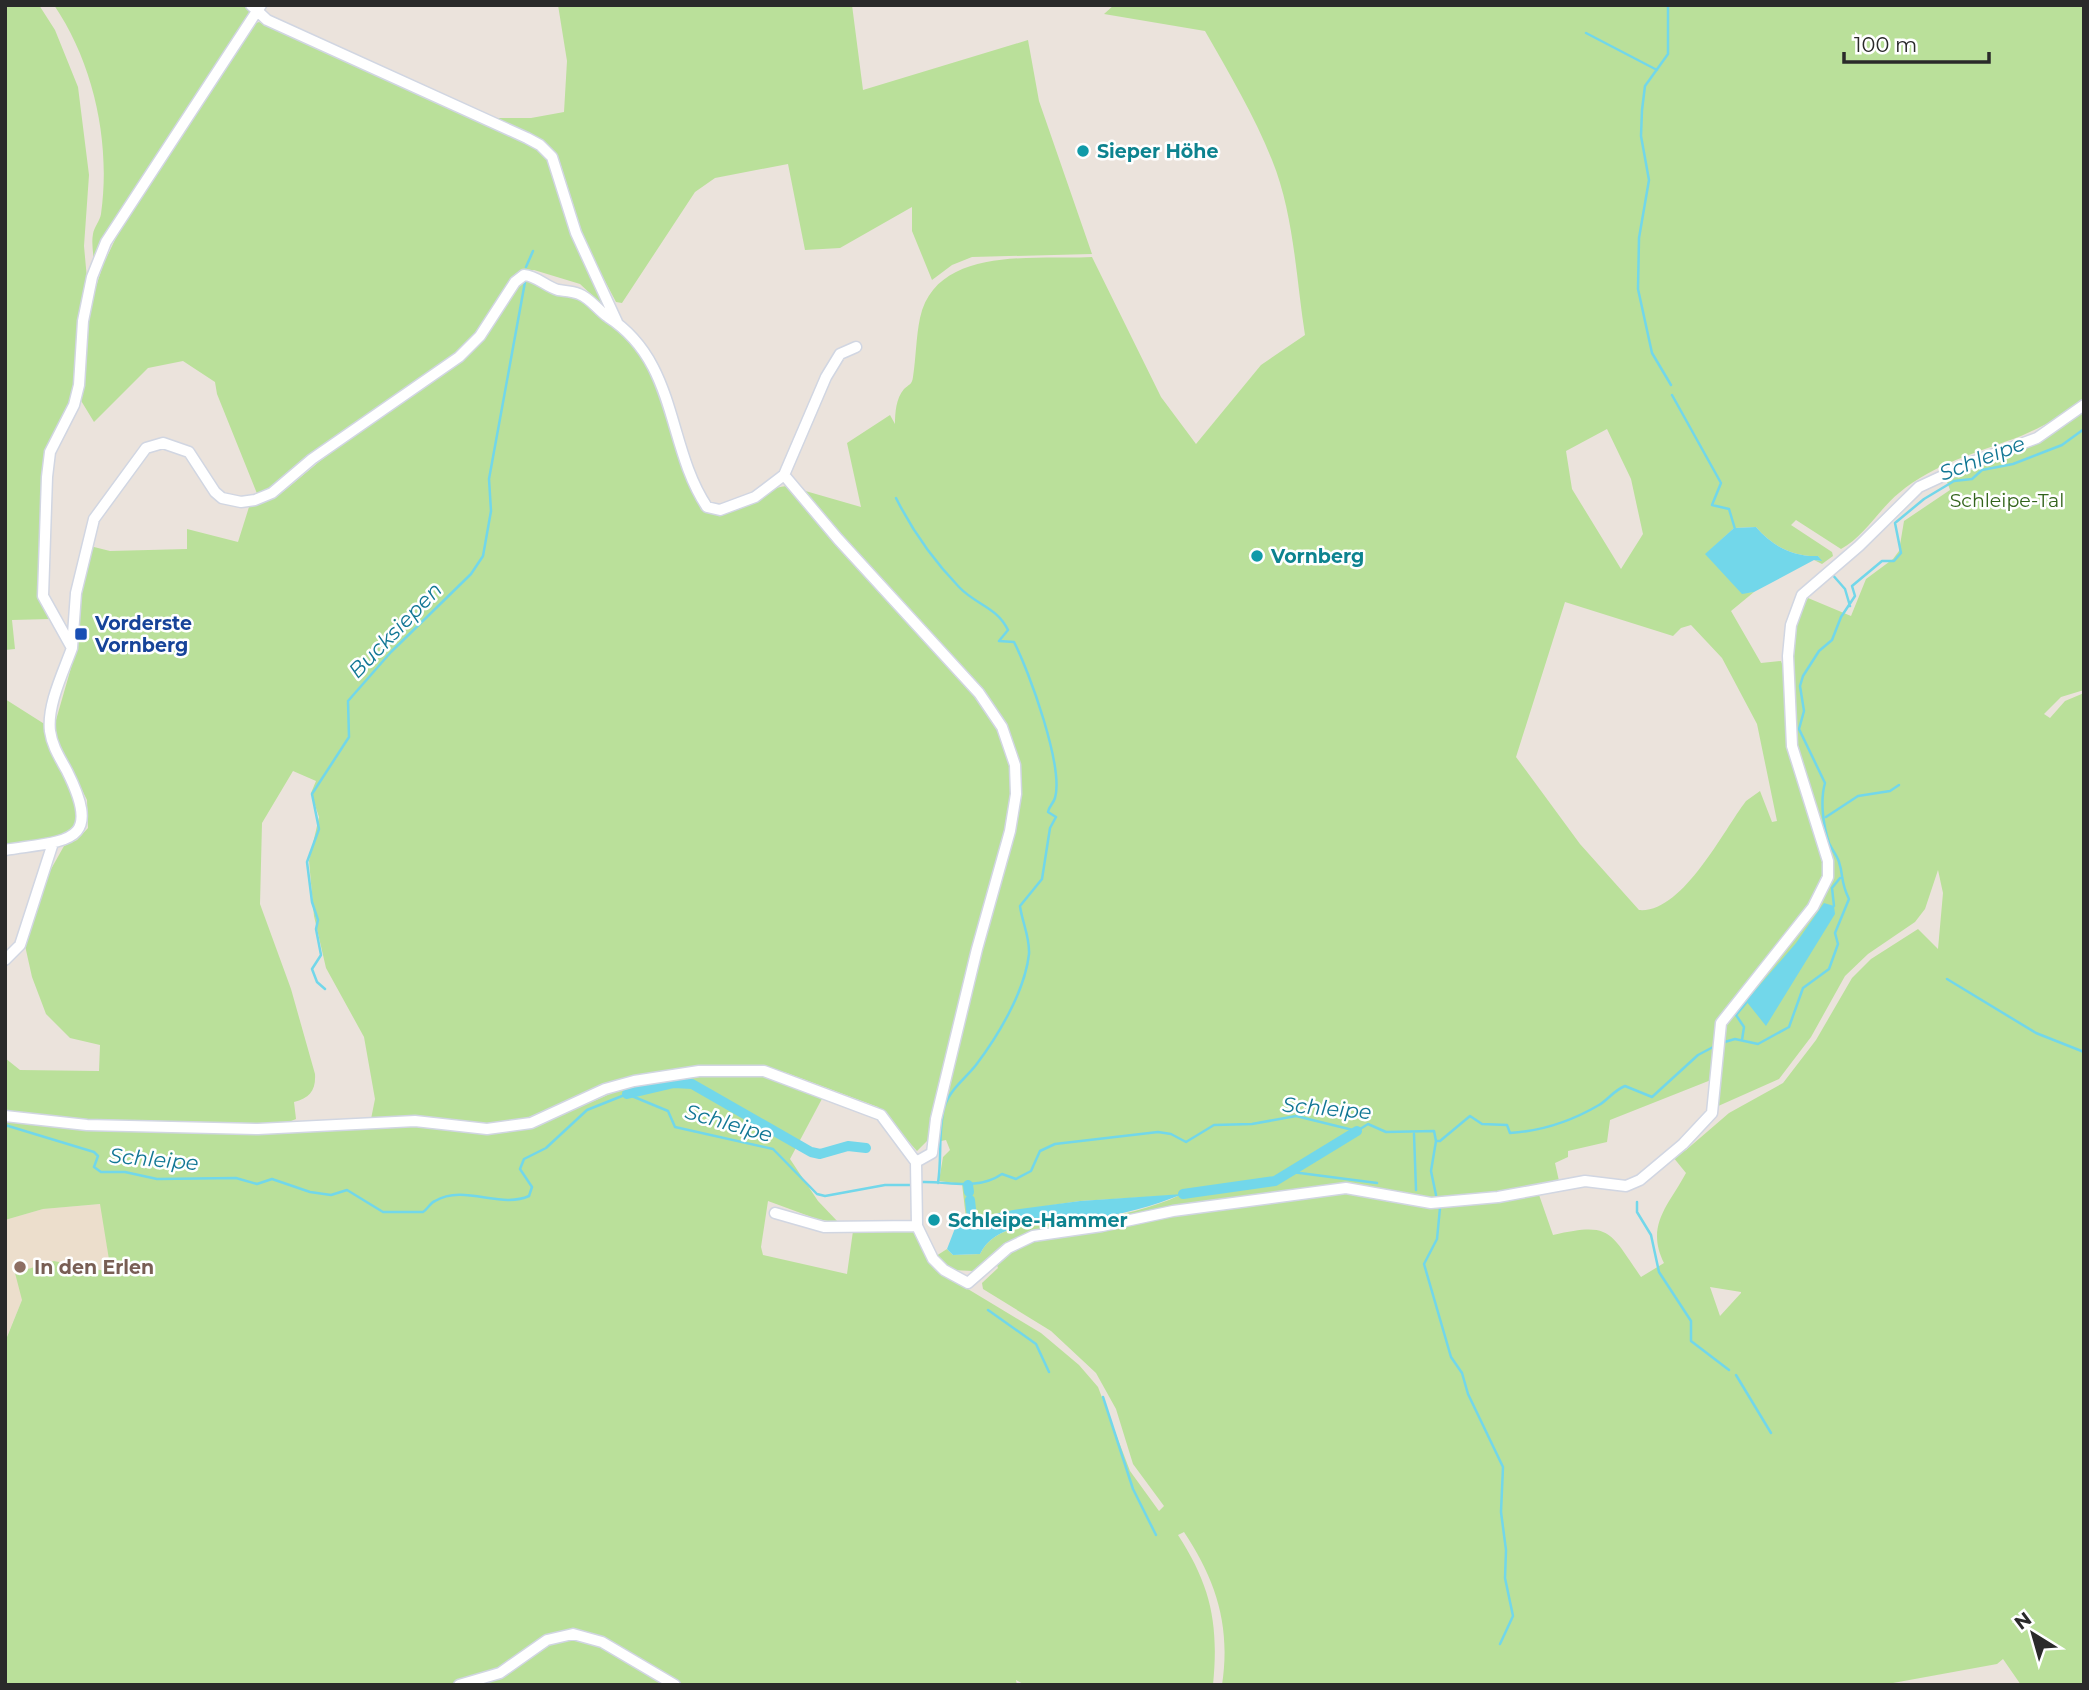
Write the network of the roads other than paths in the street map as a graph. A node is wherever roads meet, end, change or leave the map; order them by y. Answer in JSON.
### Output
{"nodes":[{"id":1,"x":257,"y":7,"type":"edge"},
{"id":2,"x":617,"y":322,"type":"junction"},
{"id":3,"x":856,"y":347,"type":"dead end"},
{"id":4,"x":2084,"y":405,"type":"edge"},
{"id":5,"x":784,"y":475,"type":"junction"},
{"id":6,"x":72,"y":648,"type":"junction"},
{"id":7,"x":53,"y":842,"type":"junction"},
{"id":8,"x":5,"y":850,"type":"edge"},
{"id":9,"x":5,"y":960,"type":"edge"},
{"id":10,"x":5,"y":1116,"type":"edge"},
{"id":11,"x":916,"y":1162,"type":"junction"},
{"id":12,"x":775,"y":1213,"type":"dead end"},
{"id":13,"x":916,"y":1226,"type":"junction"},
{"id":14,"x":459,"y":1685,"type":"edge"},
{"id":15,"x":676,"y":1685,"type":"edge"}],
"edges":[{"from":1,"to":2,"type":"street"},
{"from":1,"to":6,"type":"street"},
{"from":2,"to":5,"type":"street"},
{"from":2,"to":6,"type":"street"},
{"from":3,"to":5,"type":"street"},
{"from":4,"to":13,"type":"street"},
{"from":5,"to":11,"type":"street"},
{"from":6,"to":7,"type":"street"},
{"from":7,"to":8,"type":"street"},
{"from":7,"to":9,"type":"street"},
{"from":10,"to":11,"type":"street"},
{"from":11,"to":13,"type":"street"},
{"from":12,"to":13,"type":"street"},
{"from":14,"to":15,"type":"street"}]}
